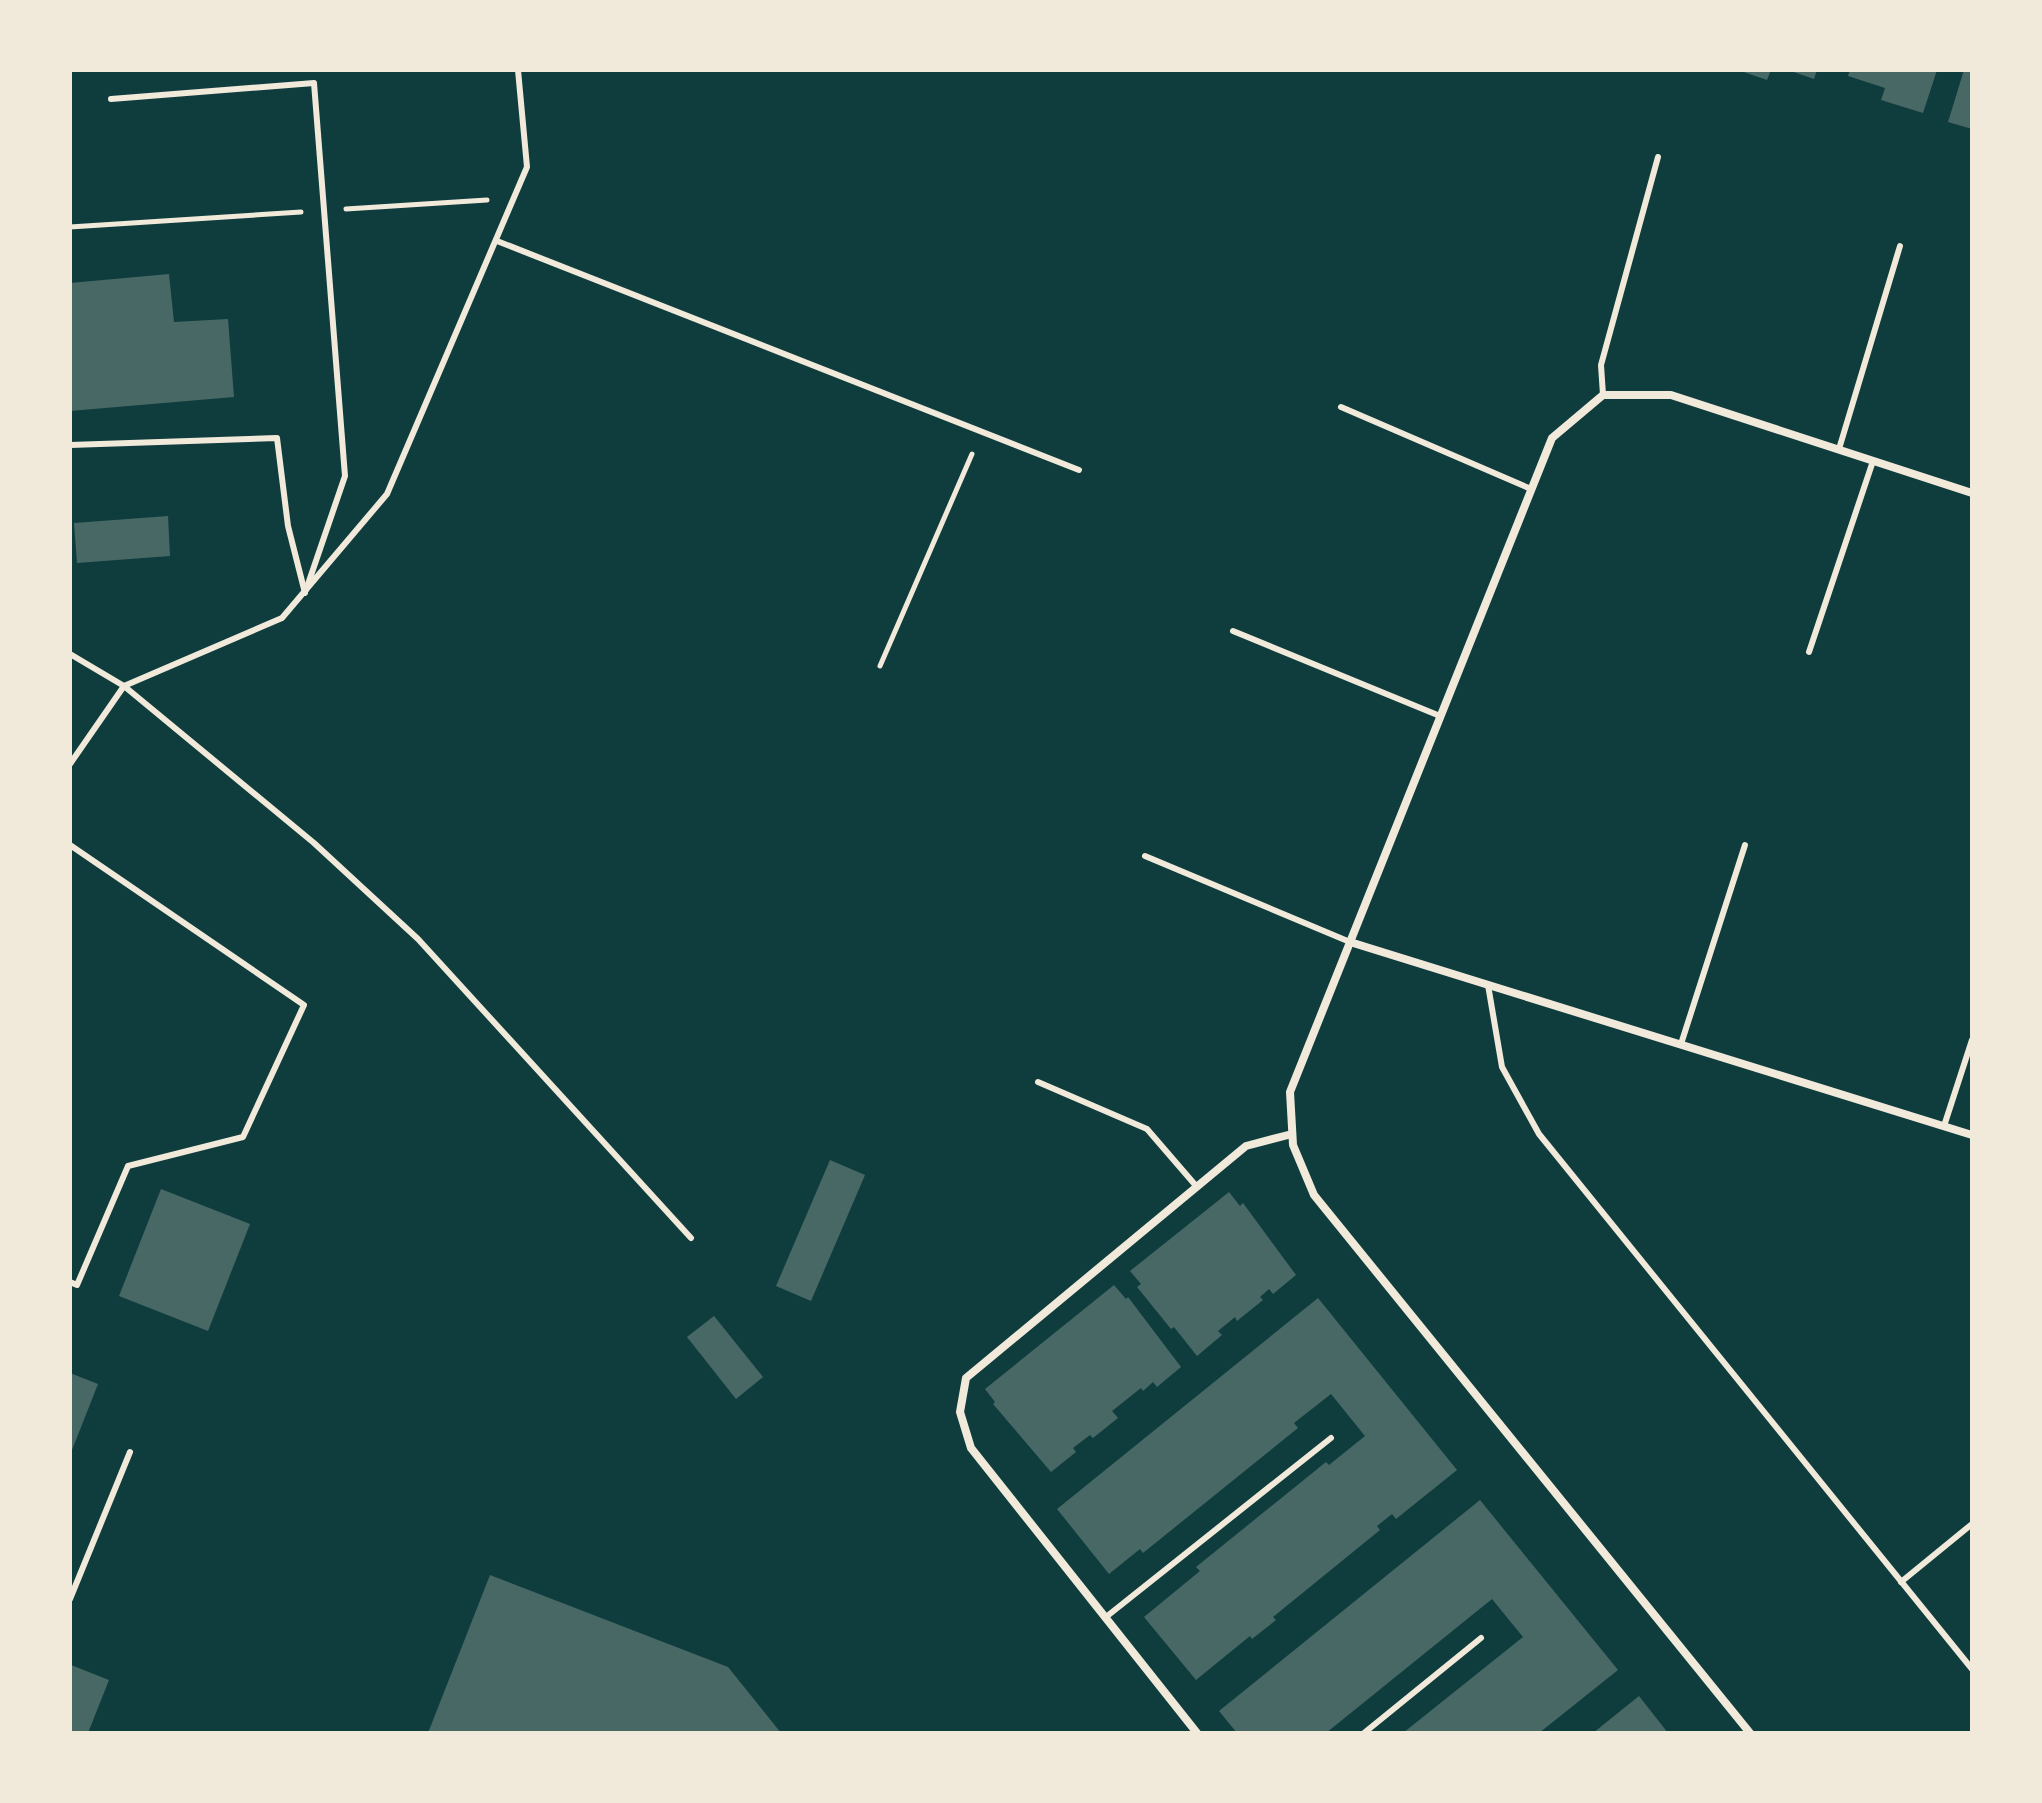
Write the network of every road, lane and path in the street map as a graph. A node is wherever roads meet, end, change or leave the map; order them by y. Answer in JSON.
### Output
{"nodes":[{"id":1,"x":518,"y":70,"type":"edge"},
{"id":2,"x":111,"y":99,"type":"dead end"},
{"id":3,"x":1658,"y":157,"type":"dead end"},
{"id":4,"x":487,"y":200,"type":"dead end"},
{"id":5,"x":354,"y":209,"type":"dead end"},
{"id":6,"x":290,"y":213,"type":"dead end"},
{"id":7,"x":70,"y":227,"type":"edge"},
{"id":8,"x":497,"y":241,"type":"junction"},
{"id":9,"x":1900,"y":246,"type":"dead end"},
{"id":10,"x":1603,"y":395,"type":"junction"},
{"id":11,"x":1341,"y":407,"type":"dead end"},
{"id":12,"x":70,"y":445,"type":"edge"},
{"id":13,"x":977,"y":445,"type":"dead end"},
{"id":14,"x":1839,"y":449,"type":"junction"},
{"id":15,"x":1873,"y":461,"type":"junction"},
{"id":16,"x":1079,"y":470,"type":"dead end"},
{"id":17,"x":1531,"y":489,"type":"junction"},
{"id":18,"x":1972,"y":493,"type":"edge"},
{"id":19,"x":305,"y":593,"type":"junction"},
{"id":20,"x":1233,"y":631,"type":"dead end"},
{"id":21,"x":1809,"y":652,"type":"dead end"},
{"id":22,"x":70,"y":654,"type":"edge"},
{"id":23,"x":880,"y":666,"type":"dead end"},
{"id":24,"x":124,"y":686,"type":"junction"},
{"id":25,"x":1440,"y":716,"type":"junction"},
{"id":26,"x":70,"y":764,"type":"edge"},
{"id":27,"x":70,"y":845,"type":"edge"},
{"id":28,"x":1745,"y":845,"type":"dead end"},
{"id":29,"x":1145,"y":856,"type":"dead end"},
{"id":30,"x":1350,"y":942,"type":"junction"},
{"id":31,"x":1488,"y":985,"type":"junction"},
{"id":32,"x":1972,"y":1040,"type":"edge"},
{"id":33,"x":1681,"y":1044,"type":"junction"},
{"id":34,"x":1038,"y":1082,"type":"dead end"},
{"id":35,"x":1944,"y":1126,"type":"junction"},
{"id":36,"x":1292,"y":1134,"type":"junction"},
{"id":37,"x":1972,"y":1135,"type":"edge"},
{"id":38,"x":1197,"y":1187,"type":"junction"},
{"id":39,"x":691,"y":1238,"type":"dead end"},
{"id":40,"x":70,"y":1282,"type":"edge"},
{"id":41,"x":1331,"y":1438,"type":"dead end"},
{"id":42,"x":130,"y":1452,"type":"dead end"},
{"id":43,"x":1972,"y":1524,"type":"edge"},
{"id":44,"x":1901,"y":1582,"type":"junction"},
{"id":45,"x":70,"y":1599,"type":"edge"},
{"id":46,"x":1106,"y":1617,"type":"junction"},
{"id":47,"x":1481,"y":1638,"type":"dead end"},
{"id":48,"x":1972,"y":1669,"type":"edge"},
{"id":49,"x":1197,"y":1733,"type":"edge"},
{"id":50,"x":1364,"y":1733,"type":"edge"},
{"id":51,"x":1750,"y":1733,"type":"edge"}],
"edges":[{"from":1,"to":8,"type":"lane"},
{"from":2,"to":19,"type":"lane"},
{"from":3,"to":10,"type":"lane"},
{"from":4,"to":5,"type":"path"},
{"from":6,"to":7,"type":"path"},
{"from":8,"to":16,"type":"lane"},
{"from":8,"to":19,"type":"lane"},
{"from":9,"to":14,"type":"lane"},
{"from":10,"to":14,"type":"street"},
{"from":10,"to":17,"type":"street"},
{"from":11,"to":17,"type":"lane"},
{"from":12,"to":19,"type":"lane"},
{"from":13,"to":23,"type":"path"},
{"from":14,"to":15,"type":"street"},
{"from":15,"to":18,"type":"street"},
{"from":15,"to":21,"type":"lane"},
{"from":17,"to":25,"type":"street"},
{"from":19,"to":24,"type":"lane"},
{"from":20,"to":25,"type":"lane"},
{"from":22,"to":24,"type":"lane"},
{"from":24,"to":26,"type":"lane"},
{"from":24,"to":39,"type":"lane"},
{"from":25,"to":30,"type":"street"},
{"from":27,"to":40,"type":"lane"},
{"from":28,"to":33,"type":"lane"},
{"from":29,"to":30,"type":"lane"},
{"from":30,"to":31,"type":"street"},
{"from":30,"to":36,"type":"street"},
{"from":31,"to":33,"type":"street"},
{"from":31,"to":44,"type":"lane"},
{"from":32,"to":35,"type":"lane"},
{"from":33,"to":35,"type":"street"},
{"from":34,"to":38,"type":"lane"},
{"from":35,"to":37,"type":"street"},
{"from":36,"to":38,"type":"street"},
{"from":36,"to":51,"type":"street"},
{"from":38,"to":46,"type":"street"},
{"from":41,"to":46,"type":"lane"},
{"from":42,"to":45,"type":"lane"},
{"from":43,"to":44,"type":"lane"},
{"from":44,"to":48,"type":"lane"},
{"from":46,"to":49,"type":"street"},
{"from":47,"to":50,"type":"lane"}]}
